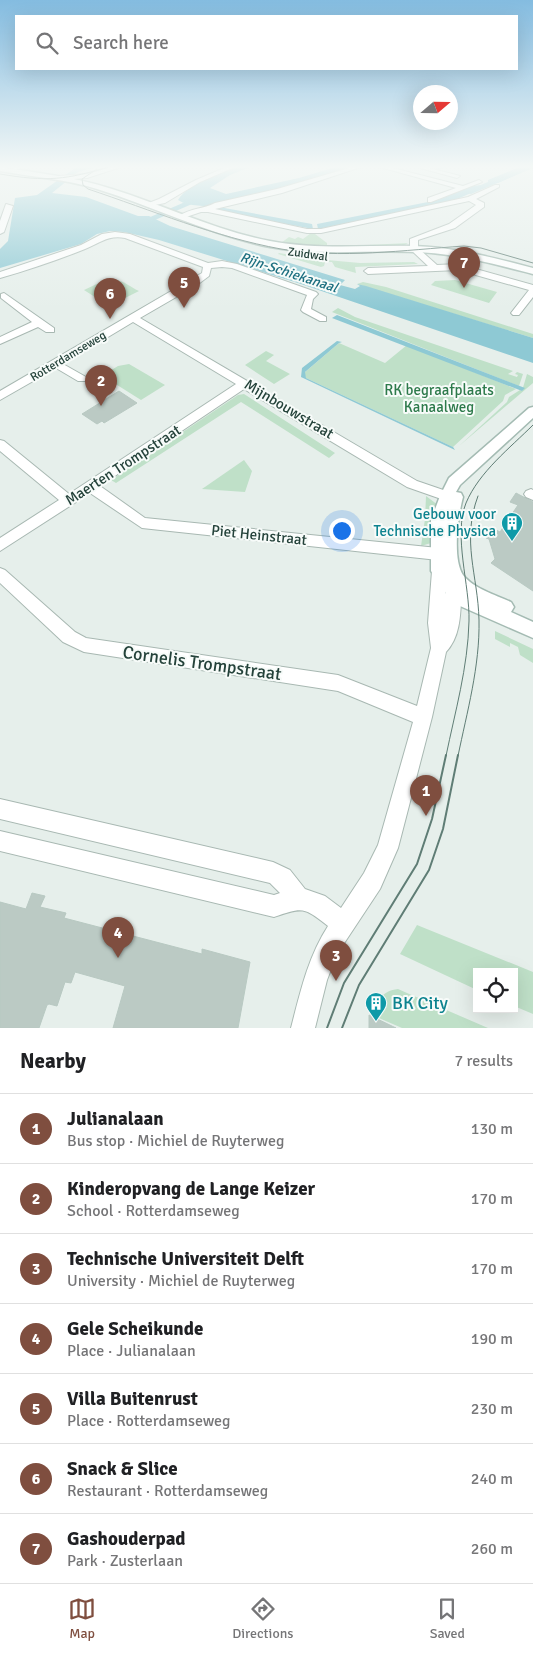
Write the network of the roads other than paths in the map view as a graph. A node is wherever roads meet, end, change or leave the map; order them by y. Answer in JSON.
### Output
{"nodes":[{"id":1,"x":6,"y":214,"type":"edge"},
{"id":2,"x":171,"y":214,"type":"joint"},
{"id":3,"x":244,"y":214,"type":"edge"},
{"id":4,"x":263,"y":214,"type":"edge"},
{"id":5,"x":362,"y":214,"type":"edge"},
{"id":6,"x":398,"y":214,"type":"edge"},
{"id":7,"x":469,"y":214,"type":"edge"},
{"id":8,"x":277,"y":216,"type":"dead end"},
{"id":9,"x":310,"y":222,"type":"dead end"},
{"id":10,"x":0,"y":232,"type":"edge"},
{"id":11,"x":429,"y":234,"type":"junction"},
{"id":12,"x":414,"y":249,"type":"junction"},
{"id":13,"x":427,"y":255,"type":"junction"},
{"id":14,"x":207,"y":266,"type":"junction"},
{"id":15,"x":434,"y":267,"type":"junction"},
{"id":16,"x":368,"y":271,"type":"dead end"},
{"id":17,"x":533,"y":272,"type":"edge"},
{"id":18,"x":0,"y":275,"type":"edge"},
{"id":19,"x":533,"y":279,"type":"edge"},
{"id":20,"x":533,"y":289,"type":"edge"},
{"id":21,"x":4,"y":296,"type":"dead end"},
{"id":22,"x":292,"y":310,"type":"dead end"},
{"id":23,"x":306,"y":310,"type":"junction"},
{"id":24,"x":516,"y":313,"type":"dead end"},
{"id":25,"x":133,"y":318,"type":"junction"},
{"id":26,"x":323,"y":319,"type":"dead end"},
{"id":27,"x":38,"y":323,"type":"junction"},
{"id":28,"x":50,"y":330,"type":"dead end"},
{"id":29,"x":2,"y":338,"type":"edge"},
{"id":30,"x":56,"y":364,"type":"junction"},
{"id":31,"x":82,"y":379,"type":"dead end"},
{"id":32,"x":245,"y":383,"type":"junction"},
{"id":33,"x":0,"y":396,"type":"edge"},
{"id":34,"x":533,"y":411,"type":"edge"},
{"id":35,"x":0,"y":444,"type":"edge"},
{"id":36,"x":91,"y":487,"type":"junction"},
{"id":37,"x":451,"y":498,"type":"junction"},
{"id":38,"x":69,"y":501,"type":"junction"},
{"id":39,"x":0,"y":545,"type":"edge"},
{"id":40,"x":443,"y":566,"type":"junction"},
{"id":41,"x":0,"y":574,"type":"edge"},
{"id":42,"x":454,"y":592,"type":"junction"},
{"id":43,"x":533,"y":622,"type":"edge"},
{"id":44,"x":533,"y":630,"type":"edge"},
{"id":45,"x":439,"y":648,"type":"junction"},
{"id":46,"x":423,"y":717,"type":"junction"},
{"id":47,"x":0,"y":808,"type":"edge"},
{"id":48,"x":0,"y":841,"type":"edge"},
{"id":49,"x":298,"y":898,"type":"junction"},
{"id":50,"x":342,"y":923,"type":"junction"},
{"id":51,"x":303,"y":1028,"type":"edge"}],
"edges":[{"from":1,"to":10,"type":"street"},
{"from":2,"to":12,"type":"main road","name":"Zuidwal"},
{"from":2,"to":13,"type":"main road","name":"Zuidwal"},
{"from":3,"to":6,"type":"street"},
{"from":4,"to":8,"type":"street"},
{"from":5,"to":9,"type":"street"},
{"from":7,"to":11,"type":"street"},
{"from":11,"to":12,"type":"street"},
{"from":11,"to":13,"type":"street"},
{"from":12,"to":13,"type":"main road","name":"Zuidwal"},
{"from":13,"to":15,"type":"street"},
{"from":13,"to":17,"type":"main road","name":"Zuidwal"},
{"from":13,"to":19,"type":"main road","name":"Zuidwal"},
{"from":14,"to":18,"type":"street"},
{"from":14,"to":23,"type":"street"},
{"from":14,"to":25,"type":"street","name":"Rotterdamseweg"},
{"from":15,"to":16,"type":"street"},
{"from":15,"to":20,"type":"street"},
{"from":20,"to":24,"type":"street"},
{"from":21,"to":27,"type":"street"},
{"from":22,"to":23,"type":"street"},
{"from":23,"to":26,"type":"street"},
{"from":25,"to":30,"type":"street","name":"Rotterdamseweg"},
{"from":25,"to":32,"type":"street","name":"Mijnbouwstraat"},
{"from":27,"to":28,"type":"street"},
{"from":27,"to":29,"type":"street"},
{"from":30,"to":31,"type":"street"},
{"from":30,"to":33,"type":"street","name":"Rotterdamseweg"},
{"from":32,"to":36,"type":"street","name":"Maerten Trompstraat"},
{"from":32,"to":37,"type":"street","name":"Mijnbouwstraat"},
{"from":34,"to":37,"type":"main road"},
{"from":35,"to":38,"type":"street"},
{"from":36,"to":38,"type":"street","name":"Maerten Trompstraat"},
{"from":36,"to":40,"type":"street","name":"Piet Heinstraat"},
{"from":37,"to":40,"type":"main road"},
{"from":37,"to":40,"type":"main road"},
{"from":38,"to":39,"type":"street","name":"Maerten Trompstraat"},
{"from":40,"to":42,"type":"main road"},
{"from":40,"to":43,"type":"main road"},
{"from":40,"to":45,"type":"street"},
{"from":41,"to":46,"type":"street","name":"Cornelis Trompstraat"},
{"from":42,"to":44,"type":"main road"},
{"from":42,"to":45,"type":"street"},
{"from":45,"to":46,"type":"street"},
{"from":46,"to":50,"type":"street"},
{"from":47,"to":49,"type":"street"},
{"from":48,"to":49,"type":"street"},
{"from":49,"to":50,"type":"street"},
{"from":50,"to":51,"type":"street"}]}
